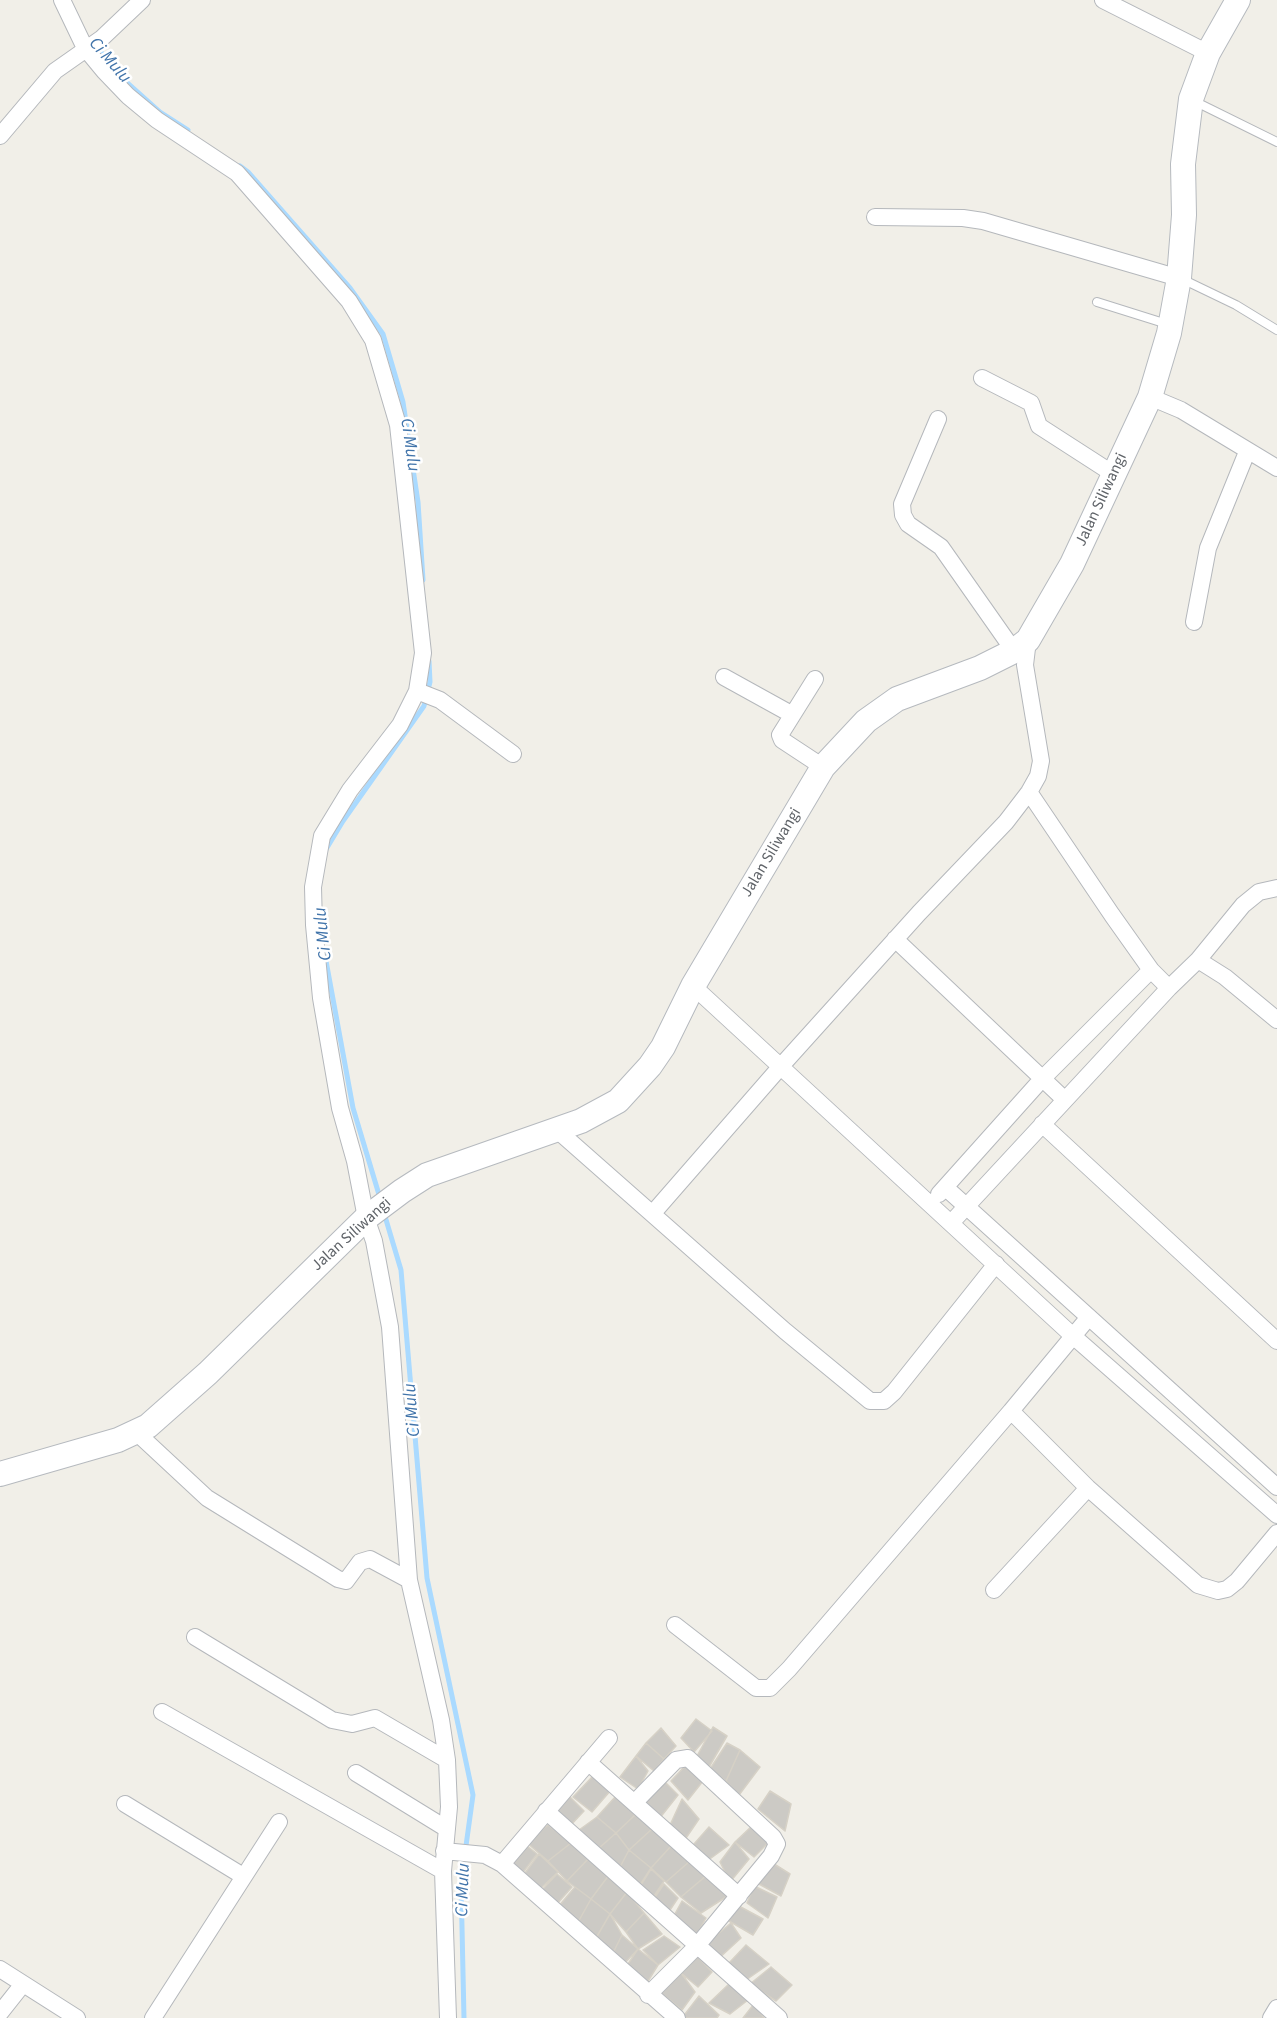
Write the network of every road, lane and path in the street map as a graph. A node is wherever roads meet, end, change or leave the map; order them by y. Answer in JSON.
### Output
{"nodes":[{"id":1,"x":62,"y":0,"type":"edge"},
{"id":2,"x":142,"y":0,"type":"edge"},
{"id":3,"x":1103,"y":0,"type":"edge"},
{"id":4,"x":1238,"y":0,"type":"edge"},
{"id":5,"x":93,"y":44,"type":"junction"},
{"id":6,"x":1208,"y":53,"type":"junction"},
{"id":7,"x":1191,"y":99,"type":"junction"},
{"id":8,"x":3,"y":126,"type":"edge"},
{"id":9,"x":1277,"y":142,"type":"edge"},
{"id":10,"x":874,"y":217,"type":"dead end"},
{"id":11,"x":1179,"y":278,"type":"junction"},
{"id":12,"x":1097,"y":302,"type":"dead end"},
{"id":13,"x":1170,"y":325,"type":"junction"},
{"id":14,"x":1277,"y":330,"type":"edge"},
{"id":15,"x":982,"y":378,"type":"dead end"},
{"id":16,"x":1150,"y":398,"type":"junction"},
{"id":17,"x":938,"y":419,"type":"dead end"},
{"id":18,"x":1247,"y":452,"type":"junction"},
{"id":19,"x":1277,"y":468,"type":"edge"},
{"id":20,"x":1114,"y":475,"type":"junction"},
{"id":21,"x":1194,"y":622,"type":"dead end"},
{"id":22,"x":1021,"y":645,"type":"junction"},
{"id":23,"x":724,"y":677,"type":"dead end"},
{"id":24,"x":815,"y":679,"type":"dead end"},
{"id":25,"x":418,"y":692,"type":"junction"},
{"id":26,"x":791,"y":714,"type":"junction"},
{"id":27,"x":513,"y":754,"type":"dead end"},
{"id":28,"x":823,"y":767,"type":"junction"},
{"id":29,"x":1029,"y":792,"type":"junction"},
{"id":30,"x":1277,"y":888,"type":"edge"},
{"id":31,"x":895,"y":939,"type":"junction"},
{"id":32,"x":1198,"y":960,"type":"junction"},
{"id":33,"x":1151,"y":970,"type":"junction"},
{"id":34,"x":693,"y":986,"type":"junction"},
{"id":35,"x":1169,"y":988,"type":"junction"},
{"id":36,"x":1277,"y":1020,"type":"edge"},
{"id":37,"x":782,"y":1065,"type":"junction"},
{"id":38,"x":1042,"y":1079,"type":"junction"},
{"id":39,"x":1064,"y":1099,"type":"junction"},
{"id":40,"x":1042,"y":1124,"type":"junction"},
{"id":41,"x":557,"y":1130,"type":"junction"},
{"id":42,"x":946,"y":1188,"type":"junction"},
{"id":43,"x":931,"y":1204,"type":"junction"},
{"id":44,"x":967,"y":1206,"type":"junction"},
{"id":45,"x":653,"y":1213,"type":"junction"},
{"id":46,"x":367,"y":1217,"type":"junction"},
{"id":47,"x":951,"y":1223,"type":"junction"},
{"id":48,"x":996,"y":1264,"type":"junction"},
{"id":49,"x":1089,"y":1317,"type":"junction"},
{"id":50,"x":1073,"y":1336,"type":"junction"},
{"id":51,"x":1277,"y":1341,"type":"edge"},
{"id":52,"x":1179,"y":1398,"type":"junction"},
{"id":53,"x":1011,"y":1411,"type":"junction"},
{"id":54,"x":1162,"y":1414,"type":"junction"},
{"id":55,"x":136,"y":1432,"type":"junction"},
{"id":56,"x":0,"y":1474,"type":"edge"},
{"id":57,"x":1277,"y":1486,"type":"edge"},
{"id":58,"x":1089,"y":1488,"type":"junction"},
{"id":59,"x":1277,"y":1515,"type":"edge"},
{"id":60,"x":1277,"y":1533,"type":"edge"},
{"id":61,"x":409,"y":1580,"type":"junction"},
{"id":62,"x":994,"y":1590,"type":"dead end"},
{"id":63,"x":675,"y":1625,"type":"dead end"},
{"id":64,"x":195,"y":1637,"type":"dead end"},
{"id":65,"x":162,"y":1712,"type":"dead end"},
{"id":66,"x":609,"y":1738,"type":"dead end"},
{"id":67,"x":447,"y":1760,"type":"junction"},
{"id":68,"x":588,"y":1762,"type":"junction"},
{"id":69,"x":356,"y":1773,"type":"dead end"},
{"id":70,"x":635,"y":1803,"type":"junction"},
{"id":71,"x":125,"y":1804,"type":"dead end"},
{"id":72,"x":546,"y":1811,"type":"junction"},
{"id":73,"x":279,"y":1822,"type":"dead end"},
{"id":74,"x":447,"y":1829,"type":"junction"},
{"id":75,"x":449,"y":1851,"type":"junction"},
{"id":76,"x":502,"y":1864,"type":"junction"},
{"id":77,"x":443,"y":1871,"type":"junction"},
{"id":78,"x":243,"y":1875,"type":"junction"},
{"id":79,"x":739,"y":1896,"type":"junction"},
{"id":80,"x":696,"y":1947,"type":"junction"},
{"id":81,"x":0,"y":1969,"type":"edge"},
{"id":82,"x":22,"y":1984,"type":"junction"},
{"id":83,"x":648,"y":1995,"type":"junction"},
{"id":84,"x":1277,"y":2008,"type":"edge"},
{"id":85,"x":0,"y":2013,"type":"edge"},
{"id":86,"x":76,"y":2018,"type":"edge"},
{"id":87,"x":153,"y":2018,"type":"edge"},
{"id":88,"x":448,"y":2018,"type":"edge"},
{"id":89,"x":677,"y":2018,"type":"edge"},
{"id":90,"x":778,"y":2018,"type":"edge"},
{"id":91,"x":1272,"y":2018,"type":"edge"}],
"edges":[{"from":1,"to":5,"type":"street"},
{"from":2,"to":5,"type":"street"},
{"from":3,"to":6,"type":"street"},
{"from":4,"to":6,"type":"street","name":"Jalan Siliwangi"},
{"from":5,"to":8,"type":"street"},
{"from":5,"to":25,"type":"street"},
{"from":6,"to":7,"type":"street","name":"Jalan Siliwangi"},
{"from":7,"to":9,"type":"lane"},
{"from":7,"to":11,"type":"street","name":"Jalan Siliwangi"},
{"from":10,"to":11,"type":"street"},
{"from":11,"to":13,"type":"street","name":"Jalan Siliwangi"},
{"from":11,"to":14,"type":"lane"},
{"from":12,"to":13,"type":"lane"},
{"from":13,"to":16,"type":"street","name":"Jalan Siliwangi"},
{"from":15,"to":20,"type":"street"},
{"from":16,"to":18,"type":"street"},
{"from":16,"to":20,"type":"street","name":"Jalan Siliwangi"},
{"from":17,"to":22,"type":"street"},
{"from":18,"to":19,"type":"street"},
{"from":18,"to":21,"type":"street"},
{"from":20,"to":22,"type":"street","name":"Jalan Siliwangi"},
{"from":22,"to":28,"type":"street","name":"Jalan Siliwangi"},
{"from":22,"to":29,"type":"street"},
{"from":23,"to":26,"type":"street"},
{"from":24,"to":26,"type":"street"},
{"from":25,"to":27,"type":"street"},
{"from":25,"to":46,"type":"street"},
{"from":26,"to":28,"type":"street"},
{"from":28,"to":34,"type":"street","name":"Jalan Siliwangi"},
{"from":29,"to":31,"type":"street"},
{"from":29,"to":33,"type":"street"},
{"from":30,"to":32,"type":"street"},
{"from":31,"to":37,"type":"street"},
{"from":31,"to":38,"type":"street"},
{"from":32,"to":35,"type":"street"},
{"from":32,"to":36,"type":"street"},
{"from":33,"to":35,"type":"street"},
{"from":33,"to":38,"type":"street"},
{"from":34,"to":37,"type":"street"},
{"from":34,"to":41,"type":"street","name":"Jalan Siliwangi"},
{"from":35,"to":39,"type":"street"},
{"from":37,"to":43,"type":"street"},
{"from":37,"to":45,"type":"street"},
{"from":38,"to":39,"type":"street"},
{"from":38,"to":42,"type":"street"},
{"from":39,"to":40,"type":"street"},
{"from":40,"to":44,"type":"street"},
{"from":40,"to":51,"type":"street"},
{"from":41,"to":45,"type":"street"},
{"from":41,"to":46,"type":"street","name":"Jalan Siliwangi"},
{"from":42,"to":43,"type":"street"},
{"from":42,"to":44,"type":"street"},
{"from":43,"to":47,"type":"street"},
{"from":44,"to":47,"type":"street"},
{"from":44,"to":49,"type":"street"},
{"from":45,"to":48,"type":"street"},
{"from":46,"to":55,"type":"street","name":"Jalan Siliwangi"},
{"from":46,"to":61,"type":"street"},
{"from":47,"to":48,"type":"street"},
{"from":48,"to":50,"type":"street"},
{"from":49,"to":50,"type":"street"},
{"from":49,"to":52,"type":"street"},
{"from":50,"to":53,"type":"street"},
{"from":50,"to":54,"type":"street"},
{"from":52,"to":54,"type":"street"},
{"from":52,"to":57,"type":"street"},
{"from":53,"to":58,"type":"street"},
{"from":53,"to":63,"type":"street"},
{"from":54,"to":59,"type":"street"},
{"from":55,"to":56,"type":"street","name":"Jalan Siliwangi"},
{"from":55,"to":61,"type":"street"},
{"from":58,"to":60,"type":"street"},
{"from":58,"to":62,"type":"street"},
{"from":61,"to":67,"type":"street"},
{"from":64,"to":67,"type":"street"},
{"from":65,"to":77,"type":"street"},
{"from":66,"to":68,"type":"street"},
{"from":67,"to":74,"type":"street"},
{"from":68,"to":70,"type":"street"},
{"from":68,"to":72,"type":"street"},
{"from":69,"to":74,"type":"street"},
{"from":70,"to":79,"type":"street"},
{"from":70,"to":79,"type":"street"},
{"from":71,"to":78,"type":"street"},
{"from":72,"to":76,"type":"street"},
{"from":72,"to":80,"type":"street"},
{"from":73,"to":78,"type":"street"},
{"from":74,"to":75,"type":"street"},
{"from":75,"to":76,"type":"street"},
{"from":75,"to":77,"type":"street"},
{"from":76,"to":83,"type":"street"},
{"from":77,"to":88,"type":"street"},
{"from":78,"to":87,"type":"street"},
{"from":79,"to":80,"type":"street"},
{"from":80,"to":83,"type":"street"},
{"from":80,"to":90,"type":"street"},
{"from":81,"to":82,"type":"street"},
{"from":82,"to":85,"type":"street"},
{"from":82,"to":86,"type":"street"},
{"from":83,"to":89,"type":"street"},
{"from":84,"to":91,"type":"street"}]}
